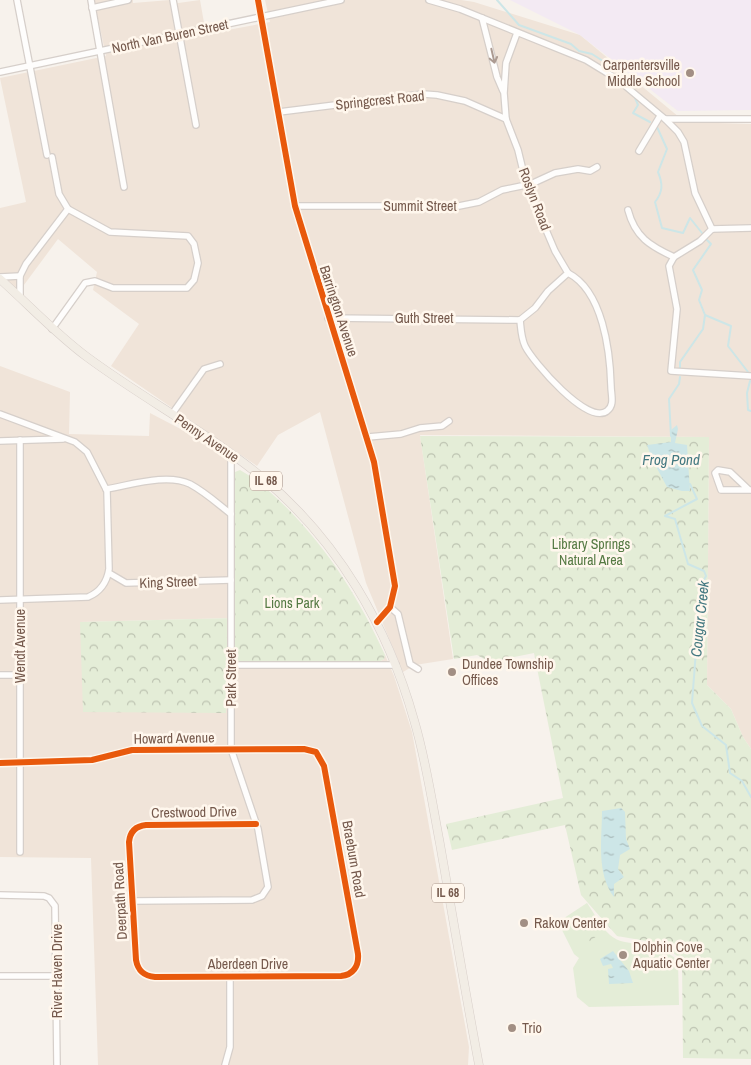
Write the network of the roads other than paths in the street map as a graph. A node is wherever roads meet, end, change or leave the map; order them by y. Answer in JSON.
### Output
{"nodes":[{"id":1,"x":17,"y":0,"type":"edge"},
{"id":2,"x":91,"y":0,"type":"edge"},
{"id":3,"x":128,"y":0,"type":"edge"},
{"id":4,"x":173,"y":0,"type":"edge"},
{"id":5,"x":258,"y":0,"type":"edge"},
{"id":6,"x":341,"y":0,"type":"edge"},
{"id":7,"x":429,"y":0,"type":"edge"},
{"id":8,"x":92,"y":8,"type":"junction"},
{"id":9,"x":261,"y":16,"type":"junction"},
{"id":10,"x":482,"y":18,"type":"junction"},
{"id":11,"x":517,"y":33,"type":"junction"},
{"id":12,"x":179,"y":34,"type":"junction"},
{"id":13,"x":100,"y":51,"type":"junction"},
{"id":14,"x":30,"y":66,"type":"junction"},
{"id":15,"x":0,"y":72,"type":"edge"},
{"id":16,"x":504,"y":93,"type":"junction"},
{"id":17,"x":279,"y":112,"type":"junction"},
{"id":18,"x":662,"y":117,"type":"junction"},
{"id":19,"x":506,"y":119,"type":"junction"},
{"id":20,"x":751,"y":119,"type":"edge"},
{"id":21,"x":196,"y":125,"type":"dead end"},
{"id":22,"x":639,"y":151,"type":"dead end"},
{"id":23,"x":597,"y":167,"type":"dead end"},
{"id":24,"x":526,"y":183,"type":"junction"},
{"id":25,"x":124,"y":187,"type":"dead end"},
{"id":26,"x":295,"y":206,"type":"junction"},
{"id":27,"x":68,"y":209,"type":"junction"},
{"id":28,"x":628,"y":210,"type":"dead end"},
{"id":29,"x":751,"y":228,"type":"edge"},
{"id":30,"x":712,"y":229,"type":"junction"},
{"id":31,"x":674,"y":257,"type":"junction"},
{"id":32,"x":568,"y":273,"type":"junction"},
{"id":33,"x":20,"y":276,"type":"junction"},
{"id":34,"x":0,"y":278,"type":"edge"},
{"id":35,"x":20,"y":297,"type":"junction"},
{"id":36,"x":328,"y":318,"type":"junction"},
{"id":37,"x":520,"y":320,"type":"junction"},
{"id":38,"x":52,"y":329,"type":"junction"},
{"id":39,"x":220,"y":364,"type":"dead end"},
{"id":40,"x":751,"y":376,"type":"edge"},
{"id":41,"x":0,"y":414,"type":"edge"},
{"id":42,"x":172,"y":414,"type":"junction"},
{"id":43,"x":449,"y":421,"type":"dead end"},
{"id":44,"x":368,"y":436,"type":"junction"},
{"id":45,"x":66,"y":438,"type":"junction"},
{"id":46,"x":20,"y":440,"type":"junction"},
{"id":47,"x":0,"y":441,"type":"edge"},
{"id":48,"x":231,"y":454,"type":"junction"},
{"id":49,"x":106,"y":489,"type":"junction"},
{"id":50,"x":750,"y":490,"type":"edge"},
{"id":51,"x":231,"y":514,"type":"junction"},
{"id":52,"x":108,"y":573,"type":"junction"},
{"id":53,"x":231,"y":580,"type":"junction"},
{"id":54,"x":0,"y":600,"type":"edge"},
{"id":55,"x":20,"y":600,"type":"junction"},
{"id":56,"x":390,"y":607,"type":"junction"},
{"id":57,"x":377,"y":622,"type":"junction"},
{"id":58,"x":396,"y":665,"type":"junction"},
{"id":59,"x":231,"y":666,"type":"junction"},
{"id":60,"x":418,"y":669,"type":"dead end"},
{"id":61,"x":0,"y":675,"type":"edge"},
{"id":62,"x":20,"y":675,"type":"junction"},
{"id":63,"x":231,"y":750,"type":"junction"},
{"id":64,"x":318,"y":754,"type":"joint"},
{"id":65,"x":0,"y":762,"type":"edge"},
{"id":66,"x":20,"y":762,"type":"junction"},
{"id":67,"x":256,"y":824,"type":"junction"},
{"id":68,"x":134,"y":830,"type":"joint"},
{"id":69,"x":20,"y":852,"type":"dead end"},
{"id":70,"x":0,"y":895,"type":"edge"},
{"id":71,"x":133,"y":901,"type":"junction"},
{"id":72,"x":354,"y":970,"type":"joint"},
{"id":73,"x":140,"y":971,"type":"joint"},
{"id":74,"x":0,"y":976,"type":"edge"},
{"id":75,"x":57,"y":976,"type":"junction"},
{"id":76,"x":230,"y":977,"type":"junction"},
{"id":77,"x":57,"y":1065,"type":"edge"},
{"id":78,"x":225,"y":1065,"type":"edge"},
{"id":79,"x":479,"y":1065,"type":"edge"}],
"edges":[{"from":1,"to":14,"type":"street"},
{"from":2,"to":8,"type":"street"},
{"from":3,"to":8,"type":"street"},
{"from":4,"to":12,"type":"street"},
{"from":5,"to":9,"type":"street","name":"Barrington Avenue"},
{"from":6,"to":9,"type":"street","name":"North Van Buren Street"},
{"from":7,"to":10,"type":"street"},
{"from":8,"to":13,"type":"street"},
{"from":9,"to":12,"type":"street","name":"North Van Buren Street"},
{"from":9,"to":17,"type":"street","name":"Barrington Avenue"},
{"from":10,"to":11,"type":"street"},
{"from":10,"to":16,"type":"street","name":"Roslyn Road","one_way":true},
{"from":11,"to":16,"type":"street","name":"Roslyn Road"},
{"from":11,"to":18,"type":"street"},
{"from":12,"to":13,"type":"street","name":"North Van Buren Street"},
{"from":12,"to":21,"type":"street"},
{"from":13,"to":14,"type":"street","name":"North Van Buren Street"},
{"from":13,"to":25,"type":"street"},
{"from":14,"to":15,"type":"street","name":"North Van Buren Street"},
{"from":14,"to":27,"type":"street"},
{"from":16,"to":19,"type":"street","name":"Roslyn Road"},
{"from":17,"to":19,"type":"street","name":"Springcrest Road"},
{"from":17,"to":26,"type":"street","name":"Barrington Avenue"},
{"from":18,"to":20,"type":"street"},
{"from":18,"to":22,"type":"street"},
{"from":18,"to":30,"type":"street"},
{"from":19,"to":24,"type":"street","name":"Roslyn Road"},
{"from":23,"to":24,"type":"street","name":"Summit Street"},
{"from":24,"to":26,"type":"street","name":"Summit Street"},
{"from":24,"to":32,"type":"street","name":"Roslyn Road"},
{"from":26,"to":36,"type":"street","name":"Barrington Avenue"},
{"from":27,"to":33,"type":"street"},
{"from":27,"to":38,"type":"street"},
{"from":28,"to":31,"type":"street"},
{"from":29,"to":30,"type":"street"},
{"from":30,"to":31,"type":"street"},
{"from":31,"to":40,"type":"street"},
{"from":32,"to":37,"type":"street"},
{"from":32,"to":37,"type":"street","name":"Roslyn Road"},
{"from":33,"to":34,"type":"street"},
{"from":33,"to":35,"type":"street"},
{"from":34,"to":35,"type":"main road","name":"Penny Avenue","number":"IL 68"},
{"from":35,"to":38,"type":"main road","name":"Penny Avenue","number":"IL 68"},
{"from":36,"to":37,"type":"street","name":"Guth Street"},
{"from":36,"to":44,"type":"street","name":"Barrington Avenue"},
{"from":38,"to":42,"type":"main road","name":"Penny Avenue","number":"IL 68"},
{"from":39,"to":42,"type":"street"},
{"from":41,"to":45,"type":"street"},
{"from":42,"to":48,"type":"main road","name":"Penny Avenue","number":"IL 68"},
{"from":43,"to":44,"type":"street"},
{"from":44,"to":56,"type":"street","name":"Barrington Avenue"},
{"from":45,"to":46,"type":"street"},
{"from":45,"to":49,"type":"street"},
{"from":46,"to":47,"type":"street"},
{"from":46,"to":55,"type":"street","name":"Wendt Avenue"},
{"from":48,"to":51,"type":"street","name":"Park Street"},
{"from":48,"to":57,"type":"main road","name":"Penny Avenue","number":"IL 68"},
{"from":49,"to":51,"type":"street"},
{"from":49,"to":52,"type":"street"},
{"from":50,"to":50,"type":"street"},
{"from":51,"to":53,"type":"street","name":"Park Street"},
{"from":52,"to":53,"type":"street","name":"King Street"},
{"from":52,"to":55,"type":"street"},
{"from":53,"to":59,"type":"street","name":"Park Street"},
{"from":54,"to":55,"type":"street"},
{"from":55,"to":62,"type":"street","name":"Wendt Avenue"},
{"from":56,"to":57,"type":"street"},
{"from":56,"to":60,"type":"street"},
{"from":57,"to":58,"type":"main road","name":"Penny Avenue","number":"IL 68"},
{"from":58,"to":59,"type":"street"},
{"from":58,"to":79,"type":"main road","name":"Penny Avenue","number":"IL 68"},
{"from":59,"to":63,"type":"street","name":"Park Street"},
{"from":61,"to":62,"type":"street"},
{"from":62,"to":66,"type":"street","name":"Wendt Avenue"},
{"from":63,"to":64,"type":"street","name":"Howard Avenue"},
{"from":63,"to":66,"type":"street","name":"Howard Avenue"},
{"from":63,"to":67,"type":"street","name":"Park Street"},
{"from":64,"to":72,"type":"street","name":"Braeburn Road"},
{"from":65,"to":66,"type":"street","name":"Howard Avenue"},
{"from":66,"to":69,"type":"street","name":"Wendt Avenue"},
{"from":67,"to":68,"type":"street","name":"Crestwood Drive"},
{"from":67,"to":71,"type":"street","name":"Park Street"},
{"from":68,"to":71,"type":"street","name":"Deerpath Road"},
{"from":70,"to":75,"type":"street","name":"River Haven Drive"},
{"from":71,"to":73,"type":"street","name":"Deerpath Road"},
{"from":72,"to":76,"type":"street","name":"Aberdeen Drive"},
{"from":73,"to":76,"type":"street","name":"Aberdeen Drive"},
{"from":74,"to":75,"type":"street"},
{"from":75,"to":77,"type":"street","name":"River Haven Drive"},
{"from":76,"to":78,"type":"street"}]}
